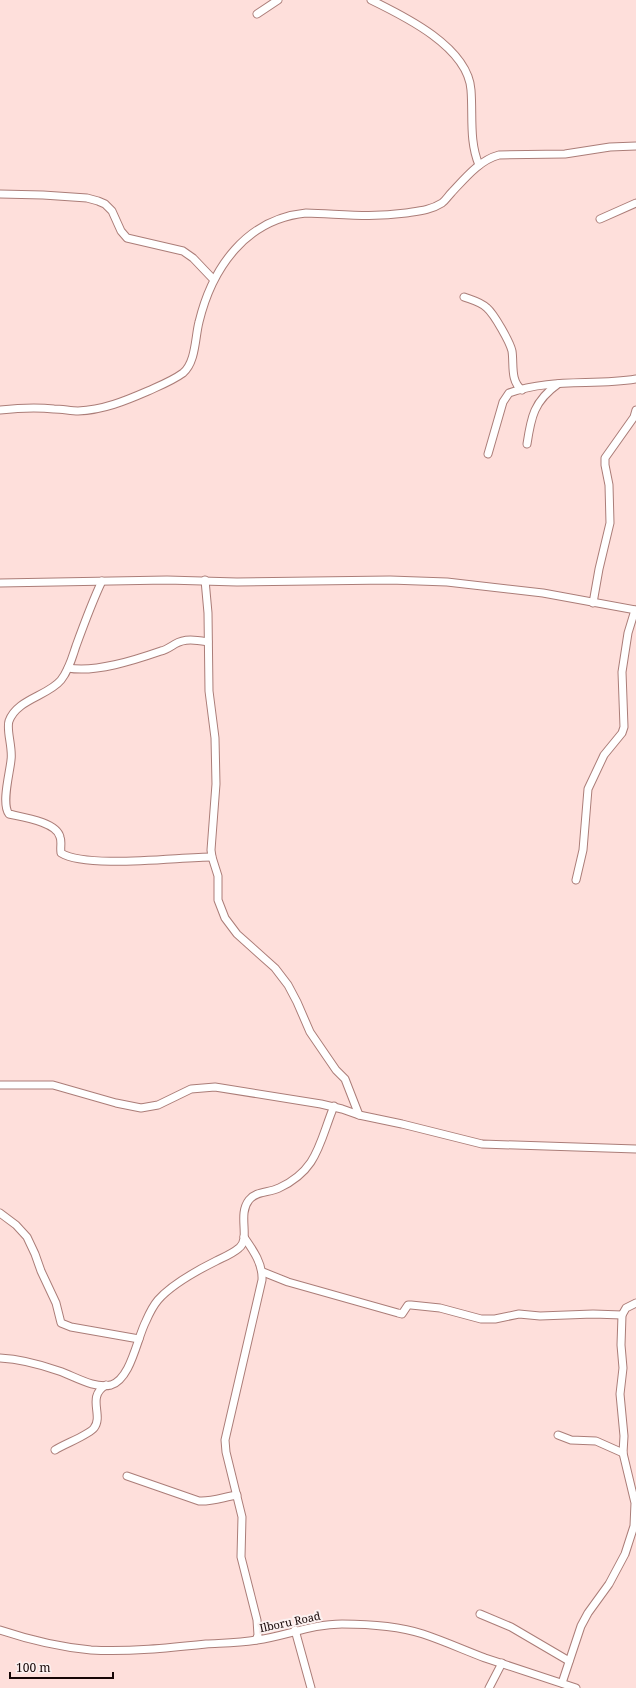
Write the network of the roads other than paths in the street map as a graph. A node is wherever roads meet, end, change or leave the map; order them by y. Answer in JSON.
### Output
{"nodes":[{"id":1,"x":278,"y":0,"type":"edge"},
{"id":2,"x":371,"y":0,"type":"edge"},
{"id":3,"x":257,"y":14,"type":"dead end"},
{"id":4,"x":636,"y":146,"type":"edge"},
{"id":5,"x":479,"y":165,"type":"junction"},
{"id":6,"x":0,"y":194,"type":"edge"},
{"id":7,"x":636,"y":203,"type":"edge"},
{"id":8,"x":600,"y":219,"type":"dead end"},
{"id":9,"x":213,"y":280,"type":"junction"},
{"id":10,"x":464,"y":297,"type":"dead end"},
{"id":11,"x":636,"y":379,"type":"edge"},
{"id":12,"x":560,"y":383,"type":"junction"},
{"id":13,"x":522,"y":390,"type":"junction"},
{"id":14,"x":0,"y":410,"type":"edge"},
{"id":15,"x":636,"y":410,"type":"edge"},
{"id":16,"x":528,"y":444,"type":"dead end"},
{"id":17,"x":488,"y":454,"type":"dead end"},
{"id":18,"x":205,"y":580,"type":"junction"},
{"id":19,"x":102,"y":581,"type":"junction"},
{"id":20,"x":0,"y":583,"type":"edge"},
{"id":21,"x":593,"y":603,"type":"junction"},
{"id":22,"x":636,"y":610,"type":"edge"},
{"id":23,"x":208,"y":642,"type":"junction"},
{"id":24,"x":68,"y":668,"type":"junction"},
{"id":25,"x":212,"y":857,"type":"junction"},
{"id":26,"x":576,"y":880,"type":"dead end"},
{"id":27,"x":0,"y":1085,"type":"edge"},
{"id":28,"x":334,"y":1106,"type":"junction"},
{"id":29,"x":359,"y":1116,"type":"junction"},
{"id":30,"x":636,"y":1149,"type":"edge"},
{"id":31,"x":0,"y":1213,"type":"edge"},
{"id":32,"x":244,"y":1237,"type":"junction"},
{"id":33,"x":262,"y":1272,"type":"junction"},
{"id":34,"x":636,"y":1303,"type":"edge"},
{"id":35,"x":622,"y":1315,"type":"junction"},
{"id":36,"x":139,"y":1339,"type":"junction"},
{"id":37,"x":0,"y":1358,"type":"edge"},
{"id":38,"x":106,"y":1385,"type":"junction"},
{"id":39,"x":558,"y":1435,"type":"dead end"},
{"id":40,"x":55,"y":1450,"type":"dead end"},
{"id":41,"x":623,"y":1453,"type":"junction"},
{"id":42,"x":127,"y":1476,"type":"dead end"},
{"id":43,"x":237,"y":1495,"type":"junction"},
{"id":44,"x":480,"y":1614,"type":"dead end"},
{"id":45,"x":0,"y":1630,"type":"edge"},
{"id":46,"x":294,"y":1630,"type":"junction"},
{"id":47,"x":256,"y":1640,"type":"junction"},
{"id":48,"x":569,"y":1661,"type":"junction"},
{"id":49,"x":502,"y":1663,"type":"junction"},
{"id":50,"x":562,"y":1683,"type":"junction"},
{"id":51,"x":311,"y":1688,"type":"edge"},
{"id":52,"x":490,"y":1688,"type":"edge"},
{"id":53,"x":576,"y":1688,"type":"edge"}],
"edges":[{"from":1,"to":3,"type":"street"},
{"from":2,"to":5,"type":"street"},
{"from":4,"to":5,"type":"street"},
{"from":5,"to":9,"type":"street"},
{"from":6,"to":9,"type":"street"},
{"from":7,"to":8,"type":"street"},
{"from":9,"to":14,"type":"street"},
{"from":10,"to":13,"type":"street"},
{"from":11,"to":12,"type":"street"},
{"from":12,"to":13,"type":"street"},
{"from":12,"to":16,"type":"street"},
{"from":13,"to":17,"type":"street"},
{"from":15,"to":21,"type":"street"},
{"from":18,"to":19,"type":"street"},
{"from":18,"to":21,"type":"street"},
{"from":18,"to":23,"type":"street"},
{"from":19,"to":20,"type":"street"},
{"from":19,"to":24,"type":"street"},
{"from":21,"to":22,"type":"street"},
{"from":22,"to":26,"type":"street"},
{"from":23,"to":24,"type":"street"},
{"from":23,"to":25,"type":"street"},
{"from":24,"to":25,"type":"street"},
{"from":25,"to":29,"type":"street"},
{"from":27,"to":28,"type":"street"},
{"from":28,"to":29,"type":"street"},
{"from":28,"to":32,"type":"street"},
{"from":29,"to":30,"type":"street"},
{"from":31,"to":36,"type":"street"},
{"from":32,"to":33,"type":"street"},
{"from":32,"to":36,"type":"street"},
{"from":33,"to":35,"type":"street"},
{"from":33,"to":43,"type":"street"},
{"from":34,"to":35,"type":"street"},
{"from":35,"to":41,"type":"street"},
{"from":36,"to":38,"type":"street"},
{"from":37,"to":38,"type":"street"},
{"from":38,"to":40,"type":"street"},
{"from":39,"to":41,"type":"street"},
{"from":41,"to":48,"type":"street"},
{"from":42,"to":43,"type":"street"},
{"from":43,"to":47,"type":"street"},
{"from":44,"to":48,"type":"street"},
{"from":45,"to":47,"type":"street","name":"Ilboru Road"},
{"from":46,"to":47,"type":"street","name":"Ilboru Road"},
{"from":46,"to":49,"type":"street","name":"Ilboru Road"},
{"from":46,"to":51,"type":"street"},
{"from":48,"to":50,"type":"street"},
{"from":49,"to":50,"type":"street","name":"Ilboru Road"},
{"from":49,"to":52,"type":"street"},
{"from":50,"to":53,"type":"street","name":"Ilboru Road"}]}
